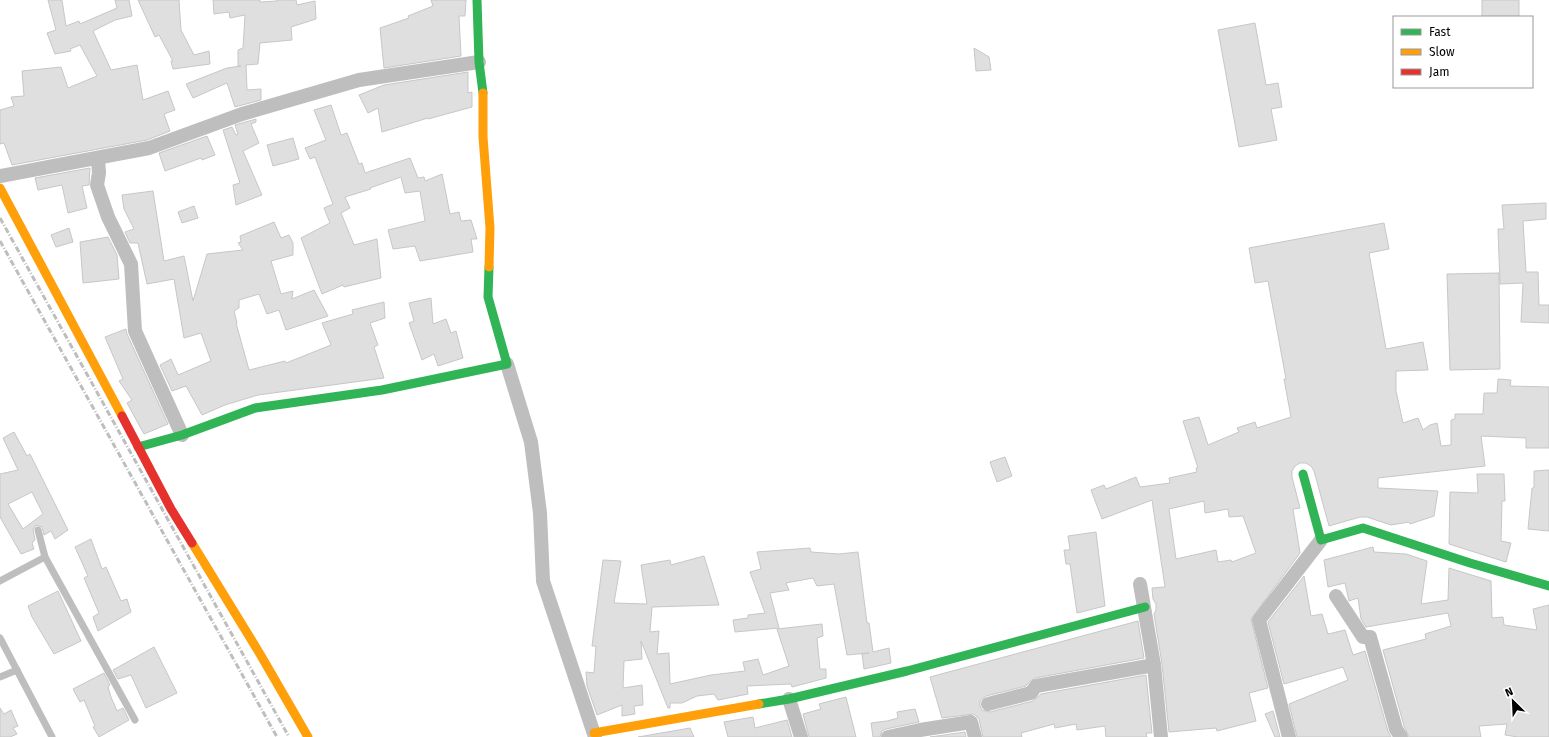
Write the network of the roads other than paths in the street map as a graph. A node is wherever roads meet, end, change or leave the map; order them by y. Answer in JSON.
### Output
{"nodes":[{"id":1,"x":477,"y":0,"type":"edge"},
{"id":2,"x":479,"y":62,"type":"junction"},
{"id":3,"x":98,"y":159,"type":"junction"},
{"id":4,"x":0,"y":176,"type":"edge"},
{"id":5,"x":0,"y":188,"type":"edge"},
{"id":6,"x":507,"y":364,"type":"junction"},
{"id":7,"x":182,"y":435,"type":"junction"},
{"id":8,"x":138,"y":447,"type":"junction"},
{"id":9,"x":1303,"y":474,"type":"dead end"},
{"id":10,"x":38,"y":530,"type":"dead end"},
{"id":11,"x":1321,"y":540,"type":"junction"},
{"id":12,"x":45,"y":557,"type":"junction"},
{"id":13,"x":0,"y":581,"type":"edge"},
{"id":14,"x":1140,"y":584,"type":"dead end"},
{"id":15,"x":1549,"y":586,"type":"edge"},
{"id":16,"x":1336,"y":596,"type":"dead end"},
{"id":17,"x":1145,"y":607,"type":"junction"},
{"id":18,"x":0,"y":638,"type":"edge"},
{"id":19,"x":1154,"y":665,"type":"junction"},
{"id":20,"x":17,"y":670,"type":"junction"},
{"id":21,"x":0,"y":676,"type":"edge"},
{"id":22,"x":789,"y":699,"type":"junction"},
{"id":23,"x":988,"y":704,"type":"dead end"},
{"id":24,"x":135,"y":720,"type":"dead end"},
{"id":25,"x":920,"y":734,"type":"edge"},
{"id":26,"x":595,"y":735,"type":"edge"},
{"id":27,"x":52,"y":737,"type":"edge"},
{"id":28,"x":308,"y":737,"type":"edge"},
{"id":29,"x":801,"y":737,"type":"edge"},
{"id":30,"x":888,"y":737,"type":"edge"},
{"id":31,"x":975,"y":737,"type":"edge"},
{"id":32,"x":1161,"y":737,"type":"edge"},
{"id":33,"x":1289,"y":737,"type":"edge"},
{"id":34,"x":1401,"y":737,"type":"edge"}],
"edges":[{"from":1,"to":2,"type":"street"},
{"from":2,"to":3,"type":"street"},
{"from":2,"to":6,"type":"street"},
{"from":3,"to":4,"type":"street"},
{"from":3,"to":7,"type":"street"},
{"from":5,"to":8,"type":"street"},
{"from":6,"to":7,"type":"street"},
{"from":6,"to":26,"type":"street"},
{"from":7,"to":8,"type":"street"},
{"from":8,"to":28,"type":"street"},
{"from":9,"to":11,"type":"street"},
{"from":10,"to":12,"type":"lane"},
{"from":11,"to":15,"type":"street"},
{"from":11,"to":33,"type":"street"},
{"from":12,"to":13,"type":"lane"},
{"from":12,"to":24,"type":"lane"},
{"from":14,"to":17,"type":"street"},
{"from":16,"to":34,"type":"street"},
{"from":17,"to":19,"type":"street"},
{"from":17,"to":22,"type":"street"},
{"from":18,"to":20,"type":"lane"},
{"from":19,"to":23,"type":"street"},
{"from":19,"to":32,"type":"street"},
{"from":20,"to":21,"type":"lane"},
{"from":20,"to":27,"type":"lane"},
{"from":22,"to":26,"type":"street"},
{"from":22,"to":29,"type":"street"},
{"from":25,"to":30,"type":"street"},
{"from":25,"to":31,"type":"street"}]}
